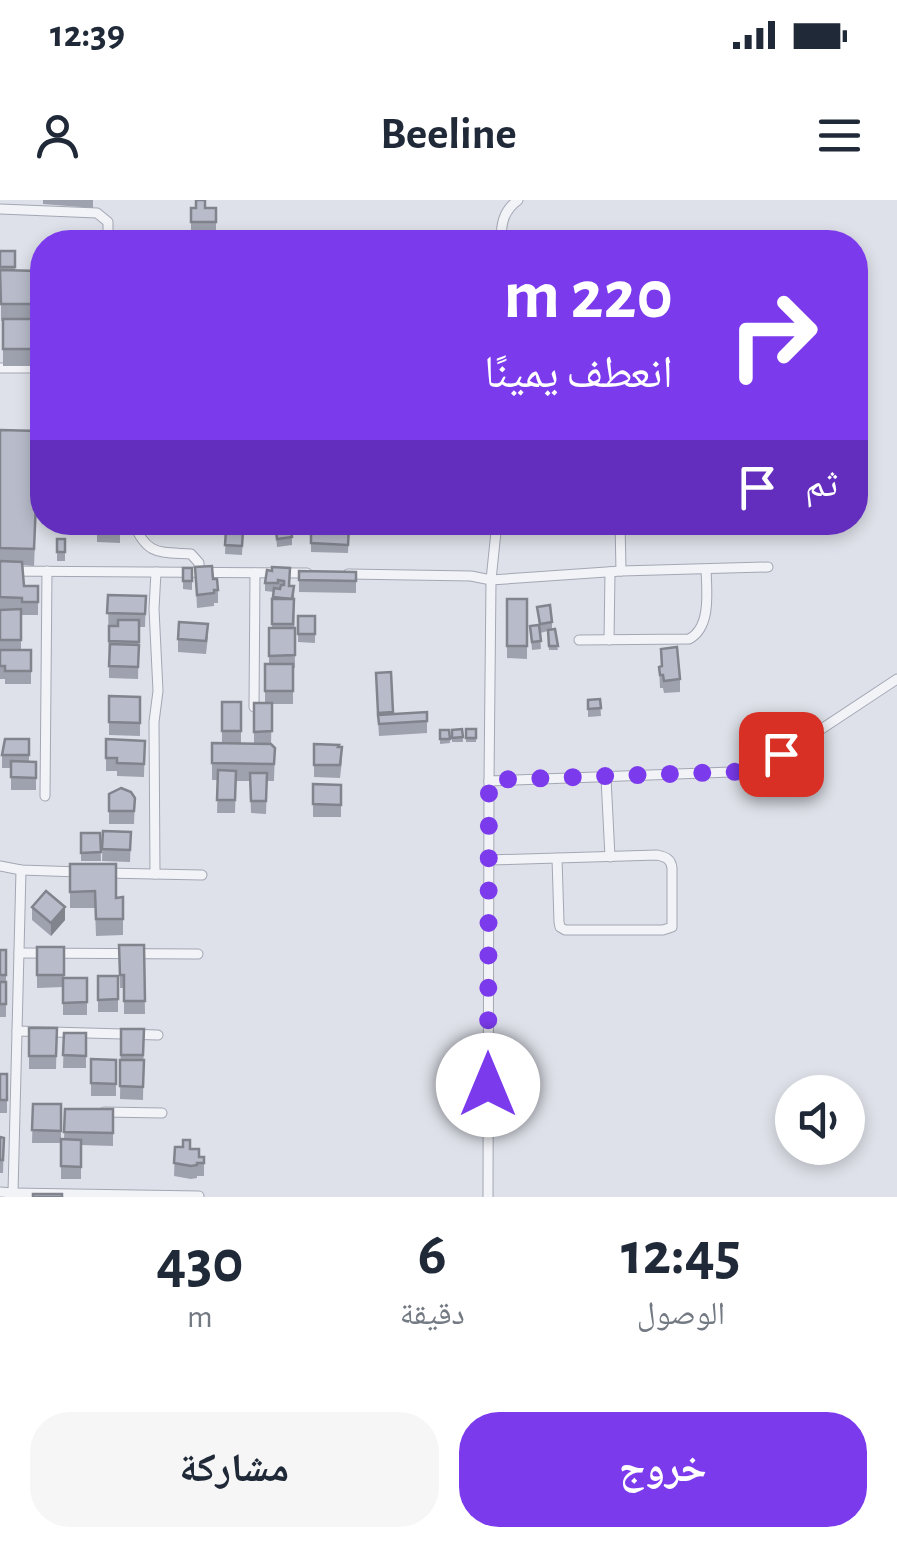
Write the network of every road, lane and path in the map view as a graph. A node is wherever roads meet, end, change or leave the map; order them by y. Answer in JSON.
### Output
{"nodes":[{"id":1,"x":518,"y":200,"type":"edge"},
{"id":2,"x":0,"y":210,"type":"edge"},
{"id":3,"x":108,"y":230,"type":"edge"},
{"id":4,"x":501,"y":230,"type":"edge"},
{"id":5,"x":0,"y":368,"type":"edge"},
{"id":6,"x":30,"y":368,"type":"edge"},
{"id":7,"x":140,"y":535,"type":"edge"},
{"id":8,"x":496,"y":535,"type":"edge"},
{"id":9,"x":619,"y":535,"type":"edge"},
{"id":10,"x":768,"y":567,"type":"dead end"},
{"id":11,"x":706,"y":570,"type":"junction"},
{"id":12,"x":0,"y":571,"type":"edge"},
{"id":13,"x":615,"y":571,"type":"junction"},
{"id":14,"x":47,"y":572,"type":"junction"},
{"id":15,"x":156,"y":572,"type":"junction"},
{"id":16,"x":199,"y":572,"type":"junction"},
{"id":17,"x":255,"y":572,"type":"junction"},
{"id":18,"x":314,"y":574,"type":"edge"},
{"id":19,"x":334,"y":574,"type":"edge"},
{"id":20,"x":491,"y":580,"type":"junction"},
{"id":21,"x":579,"y":640,"type":"dead end"},
{"id":22,"x":610,"y":640,"type":"junction"},
{"id":23,"x":897,"y":680,"type":"edge"},
{"id":24,"x":254,"y":707,"type":"edge"},
{"id":25,"x":606,"y":778,"type":"junction"},
{"id":26,"x":489,"y":780,"type":"junction"},
{"id":27,"x":45,"y":796,"type":"dead end"},
{"id":28,"x":610,"y":857,"type":"junction"},
{"id":29,"x":557,"y":858,"type":"junction"},
{"id":30,"x":489,"y":860,"type":"junction"},
{"id":31,"x":0,"y":866,"type":"edge"},
{"id":32,"x":22,"y":870,"type":"junction"},
{"id":33,"x":155,"y":874,"type":"junction"},
{"id":34,"x":202,"y":874,"type":"dead end"},
{"id":35,"x":19,"y":953,"type":"junction"},
{"id":36,"x":198,"y":954,"type":"dead end"},
{"id":37,"x":17,"y":1031,"type":"junction"},
{"id":38,"x":158,"y":1035,"type":"dead end"},
{"id":39,"x":16,"y":1112,"type":"junction"},
{"id":40,"x":34,"y":1112,"type":"edge"},
{"id":41,"x":89,"y":1112,"type":"edge"},
{"id":42,"x":162,"y":1113,"type":"dead end"},
{"id":43,"x":0,"y":1192,"type":"edge"},
{"id":44,"x":13,"y":1193,"type":"junction"},
{"id":45,"x":198,"y":1196,"type":"edge"},
{"id":46,"x":488,"y":1197,"type":"edge"}],
"edges":[{"from":1,"to":4,"type":"street"},
{"from":2,"to":3,"type":"street"},
{"from":5,"to":6,"type":"street"},
{"from":7,"to":16,"type":"street"},
{"from":8,"to":20,"type":"street"},
{"from":9,"to":13,"type":"street"},
{"from":10,"to":11,"type":"street"},
{"from":11,"to":13,"type":"street"},
{"from":11,"to":22,"type":"street"},
{"from":12,"to":14,"type":"street"},
{"from":13,"to":20,"type":"street"},
{"from":13,"to":22,"type":"street"},
{"from":14,"to":15,"type":"street"},
{"from":14,"to":27,"type":"street"},
{"from":15,"to":16,"type":"street"},
{"from":15,"to":33,"type":"street"},
{"from":16,"to":17,"type":"street"},
{"from":17,"to":18,"type":"street"},
{"from":17,"to":24,"type":"street"},
{"from":19,"to":20,"type":"street"},
{"from":20,"to":26,"type":"street"},
{"from":21,"to":22,"type":"street"},
{"from":23,"to":25,"type":"street"},
{"from":25,"to":26,"type":"street"},
{"from":25,"to":28,"type":"street"},
{"from":26,"to":30,"type":"street"},
{"from":28,"to":29,"type":"street"},
{"from":28,"to":29,"type":"street"},
{"from":29,"to":30,"type":"street"},
{"from":30,"to":46,"type":"street"},
{"from":31,"to":32,"type":"street"},
{"from":32,"to":33,"type":"street"},
{"from":32,"to":35,"type":"street"},
{"from":33,"to":34,"type":"street"},
{"from":35,"to":36,"type":"street"},
{"from":35,"to":37,"type":"street"},
{"from":37,"to":38,"type":"street"},
{"from":37,"to":39,"type":"street"},
{"from":39,"to":40,"type":"street"},
{"from":39,"to":44,"type":"street"},
{"from":41,"to":42,"type":"street"},
{"from":43,"to":44,"type":"street"},
{"from":44,"to":45,"type":"street"}]}
